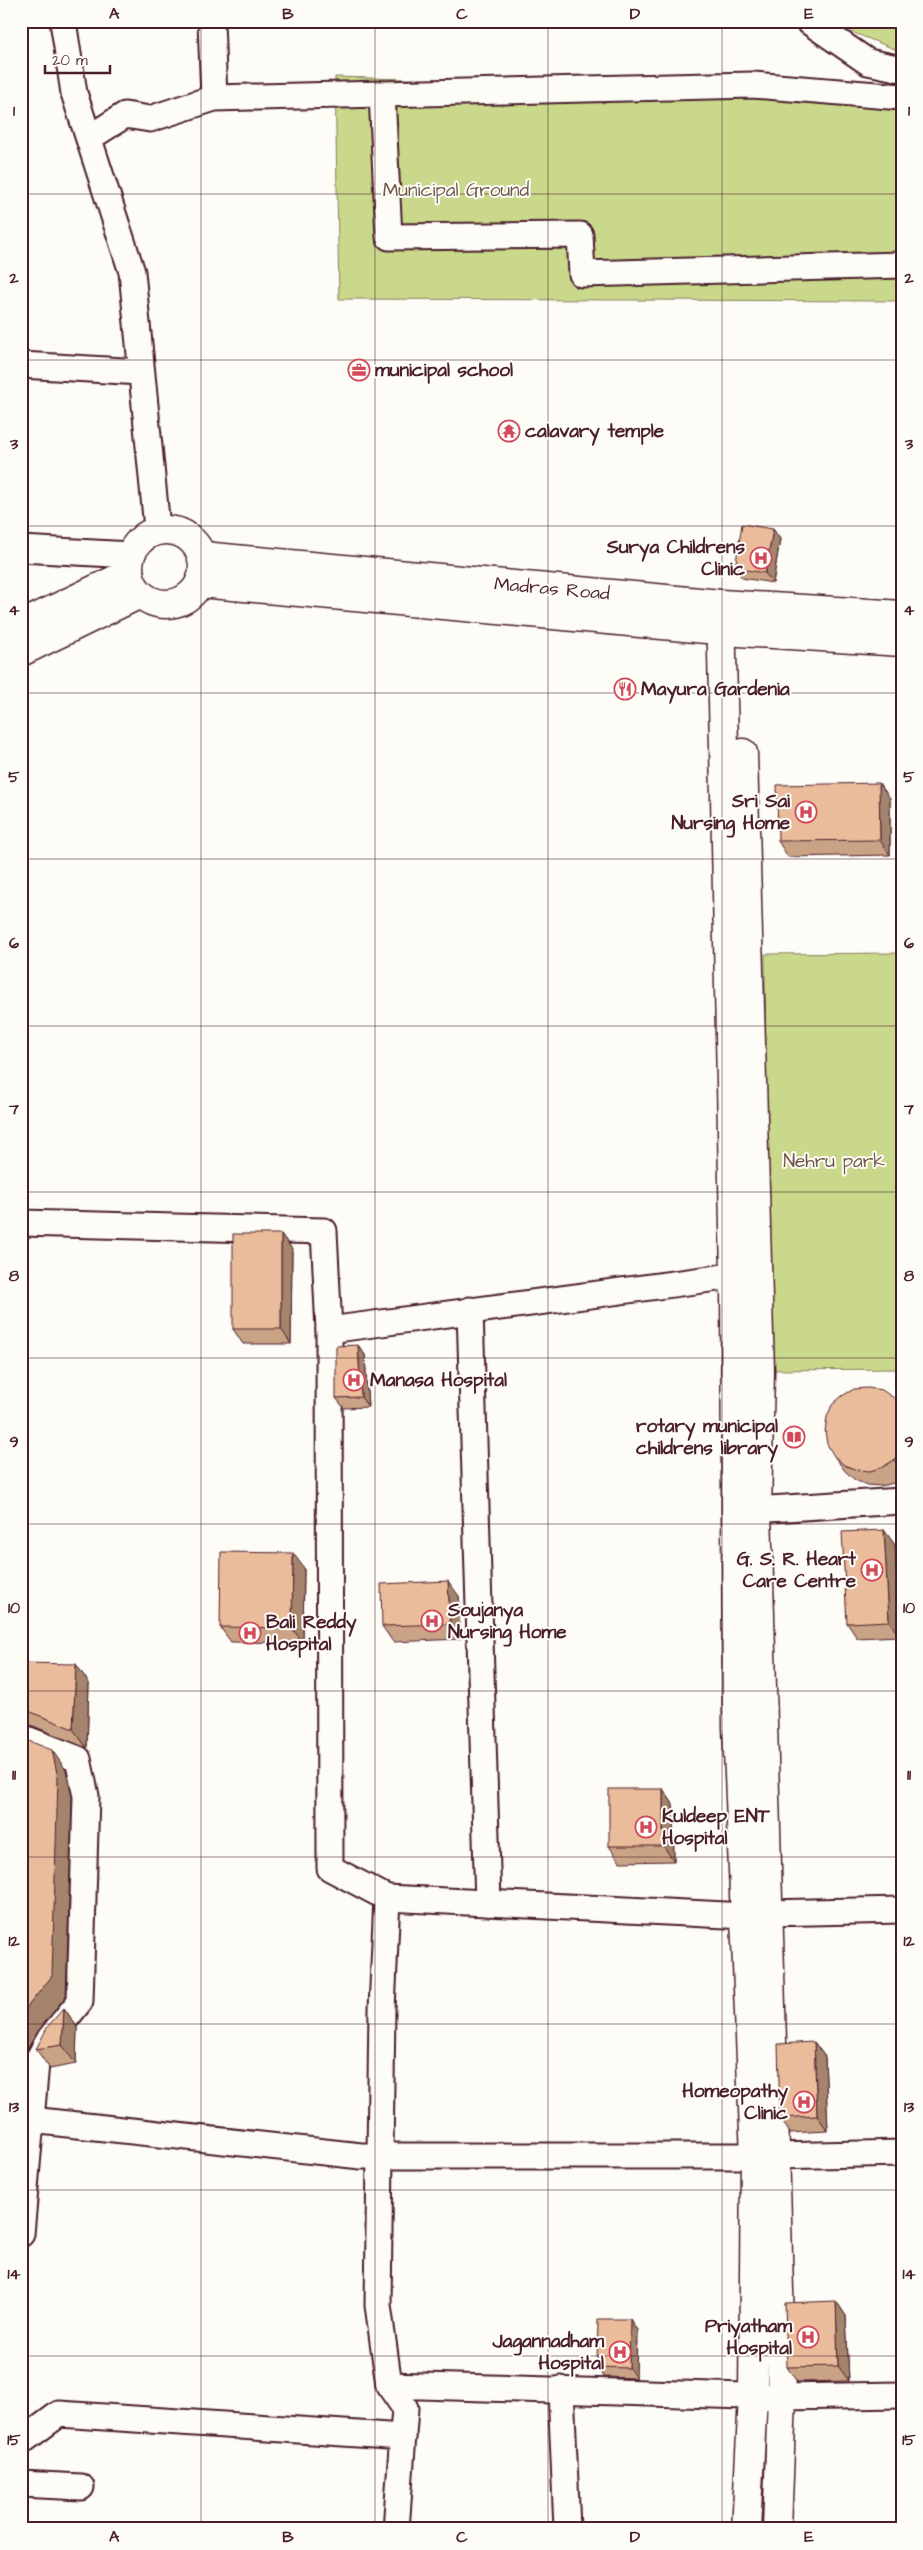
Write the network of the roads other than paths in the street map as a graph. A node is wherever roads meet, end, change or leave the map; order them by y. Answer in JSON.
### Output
{"nodes":[{"id":1,"x":63,"y":21,"type":"edge"},
{"id":2,"x":211,"y":21,"type":"edge"},
{"id":3,"x":808,"y":21,"type":"edge"},
{"id":4,"x":902,"y":69,"type":"edge"},
{"id":5,"x":382,"y":94,"type":"junction"},
{"id":6,"x":902,"y":97,"type":"edge"},
{"id":7,"x":214,"y":98,"type":"junction"},
{"id":8,"x":89,"y":138,"type":"junction"},
{"id":9,"x":902,"y":264,"type":"edge"},
{"id":10,"x":21,"y":364,"type":"edge"},
{"id":11,"x":141,"y":372,"type":"junction"},
{"id":12,"x":156,"y":518,"type":"dead end"},
{"id":13,"x":21,"y":549,"type":"edge"},
{"id":14,"x":202,"y":556,"type":"junction"},
{"id":15,"x":133,"y":574,"type":"junction"},
{"id":16,"x":200,"y":583,"type":"junction"},
{"id":17,"x":902,"y":615,"type":"edge"},
{"id":18,"x":730,"y":617,"type":"junction"},
{"id":19,"x":21,"y":625,"type":"edge"},
{"id":20,"x":902,"y":642,"type":"edge"},
{"id":21,"x":21,"y":652,"type":"edge"},
{"id":22,"x":21,"y":1223,"type":"edge"},
{"id":23,"x":746,"y":1274,"type":"junction"},
{"id":24,"x":470,"y":1310,"type":"junction"},
{"id":25,"x":329,"y":1330,"type":"junction"},
{"id":26,"x":902,"y":1501,"type":"edge"},
{"id":27,"x":746,"y":1511,"type":"junction"},
{"id":28,"x":21,"y":1737,"type":"edge"},
{"id":29,"x":386,"y":1898,"type":"junction"},
{"id":30,"x":488,"y":1903,"type":"junction"},
{"id":31,"x":902,"y":1910,"type":"edge"},
{"id":32,"x":756,"y":1914,"type":"junction"},
{"id":33,"x":26,"y":2128,"type":"edge"},
{"id":34,"x":902,"y":2153,"type":"edge"},
{"id":35,"x":381,"y":2156,"type":"junction"},
{"id":36,"x":765,"y":2156,"type":"junction"},
{"id":37,"x":21,"y":2234,"type":"edge"},
{"id":38,"x":389,"y":2385,"type":"junction"},
{"id":39,"x":561,"y":2390,"type":"junction"},
{"id":40,"x":902,"y":2395,"type":"edge"},
{"id":41,"x":753,"y":2396,"type":"junction"},
{"id":42,"x":782,"y":2397,"type":"junction"},
{"id":43,"x":403,"y":2437,"type":"junction"},
{"id":44,"x":21,"y":2442,"type":"edge"},
{"id":45,"x":21,"y":2484,"type":"edge"},
{"id":46,"x":81,"y":2487,"type":"dead end"},
{"id":47,"x":396,"y":2529,"type":"edge"},
{"id":48,"x":567,"y":2529,"type":"edge"},
{"id":49,"x":746,"y":2529,"type":"edge"},
{"id":50,"x":777,"y":2529,"type":"edge"}],
"edges":[{"from":1,"to":8,"type":"street"},
{"from":2,"to":7,"type":"street"},
{"from":3,"to":4,"type":"street"},
{"from":5,"to":6,"type":"street"},
{"from":5,"to":7,"type":"street"},
{"from":5,"to":9,"type":"street"},
{"from":7,"to":8,"type":"street"},
{"from":8,"to":11,"type":"street"},
{"from":10,"to":11,"type":"street"},
{"from":11,"to":12,"type":"street"},
{"from":13,"to":15,"type":"street"},
{"from":14,"to":15,"type":"main road"},
{"from":14,"to":16,"type":"main road"},
{"from":14,"to":18,"type":"main road","name":"Madras Road"},
{"from":15,"to":16,"type":"main road"},
{"from":15,"to":19,"type":"main road"},
{"from":15,"to":21,"type":"main road"},
{"from":16,"to":18,"type":"main road"},
{"from":17,"to":18,"type":"main road","name":"Madras Road"},
{"from":18,"to":20,"type":"main road"},
{"from":18,"to":23,"type":"main road"},
{"from":22,"to":25,"type":"street"},
{"from":23,"to":24,"type":"street"},
{"from":23,"to":27,"type":"main road"},
{"from":24,"to":25,"type":"street"},
{"from":24,"to":30,"type":"street"},
{"from":25,"to":29,"type":"street"},
{"from":26,"to":27,"type":"street"},
{"from":27,"to":32,"type":"main road"},
{"from":28,"to":33,"type":"street"},
{"from":29,"to":30,"type":"street"},
{"from":29,"to":35,"type":"street"},
{"from":30,"to":32,"type":"street"},
{"from":31,"to":32,"type":"street"},
{"from":32,"to":36,"type":"main road"},
{"from":33,"to":35,"type":"street"},
{"from":33,"to":37,"type":"street"},
{"from":34,"to":36,"type":"street"},
{"from":35,"to":36,"type":"street"},
{"from":35,"to":38,"type":"street"},
{"from":36,"to":41,"type":"main road"},
{"from":36,"to":42,"type":"main road"},
{"from":38,"to":39,"type":"street"},
{"from":38,"to":43,"type":"street"},
{"from":39,"to":41,"type":"street"},
{"from":39,"to":48,"type":"street"},
{"from":40,"to":42,"type":"street"},
{"from":41,"to":42,"type":"street"},
{"from":41,"to":49,"type":"main road"},
{"from":42,"to":50,"type":"main road"},
{"from":43,"to":44,"type":"street"},
{"from":43,"to":47,"type":"street"},
{"from":45,"to":46,"type":"street"}]}
